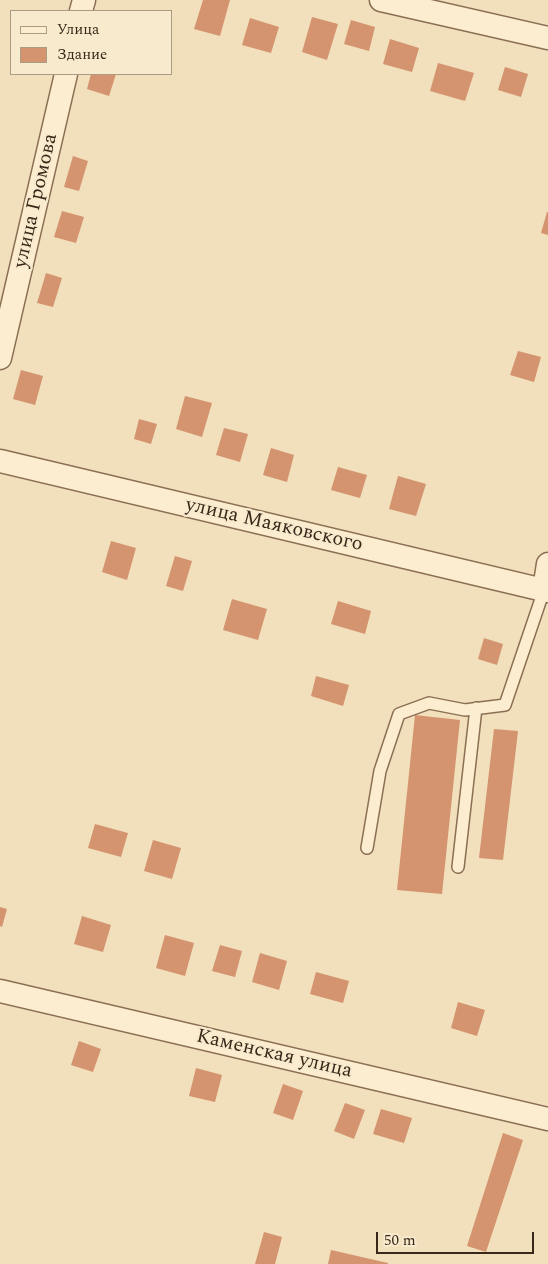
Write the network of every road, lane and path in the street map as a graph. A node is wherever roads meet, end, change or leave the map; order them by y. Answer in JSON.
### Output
{"nodes":[{"id":1,"x":380,"y":0,"type":"edge"},
{"id":2,"x":548,"y":38,"type":"edge"},
{"id":3,"x":66,"y":75,"type":"edge"},
{"id":4,"x":0,"y":358,"type":"edge"},
{"id":5,"x":0,"y":461,"type":"edge"},
{"id":6,"x":548,"y":564,"type":"edge"},
{"id":7,"x":546,"y":590,"type":"edge"},
{"id":8,"x":476,"y":708,"type":"junction"},
{"id":9,"x":366,"y":848,"type":"dead end"},
{"id":10,"x":458,"y":867,"type":"dead end"},
{"id":11,"x":0,"y":991,"type":"edge"},
{"id":12,"x":548,"y":1119,"type":"edge"}],
"edges":[{"from":1,"to":2,"type":"street"},
{"from":3,"to":4,"type":"street","name":"улица Громова"},
{"from":5,"to":7,"type":"street","name":"улица Маяковского"},
{"from":6,"to":7,"type":"street"},
{"from":7,"to":8,"type":"lane"},
{"from":8,"to":9,"type":"lane"},
{"from":8,"to":10,"type":"lane"},
{"from":11,"to":12,"type":"street","name":"Каменская улица"}]}
